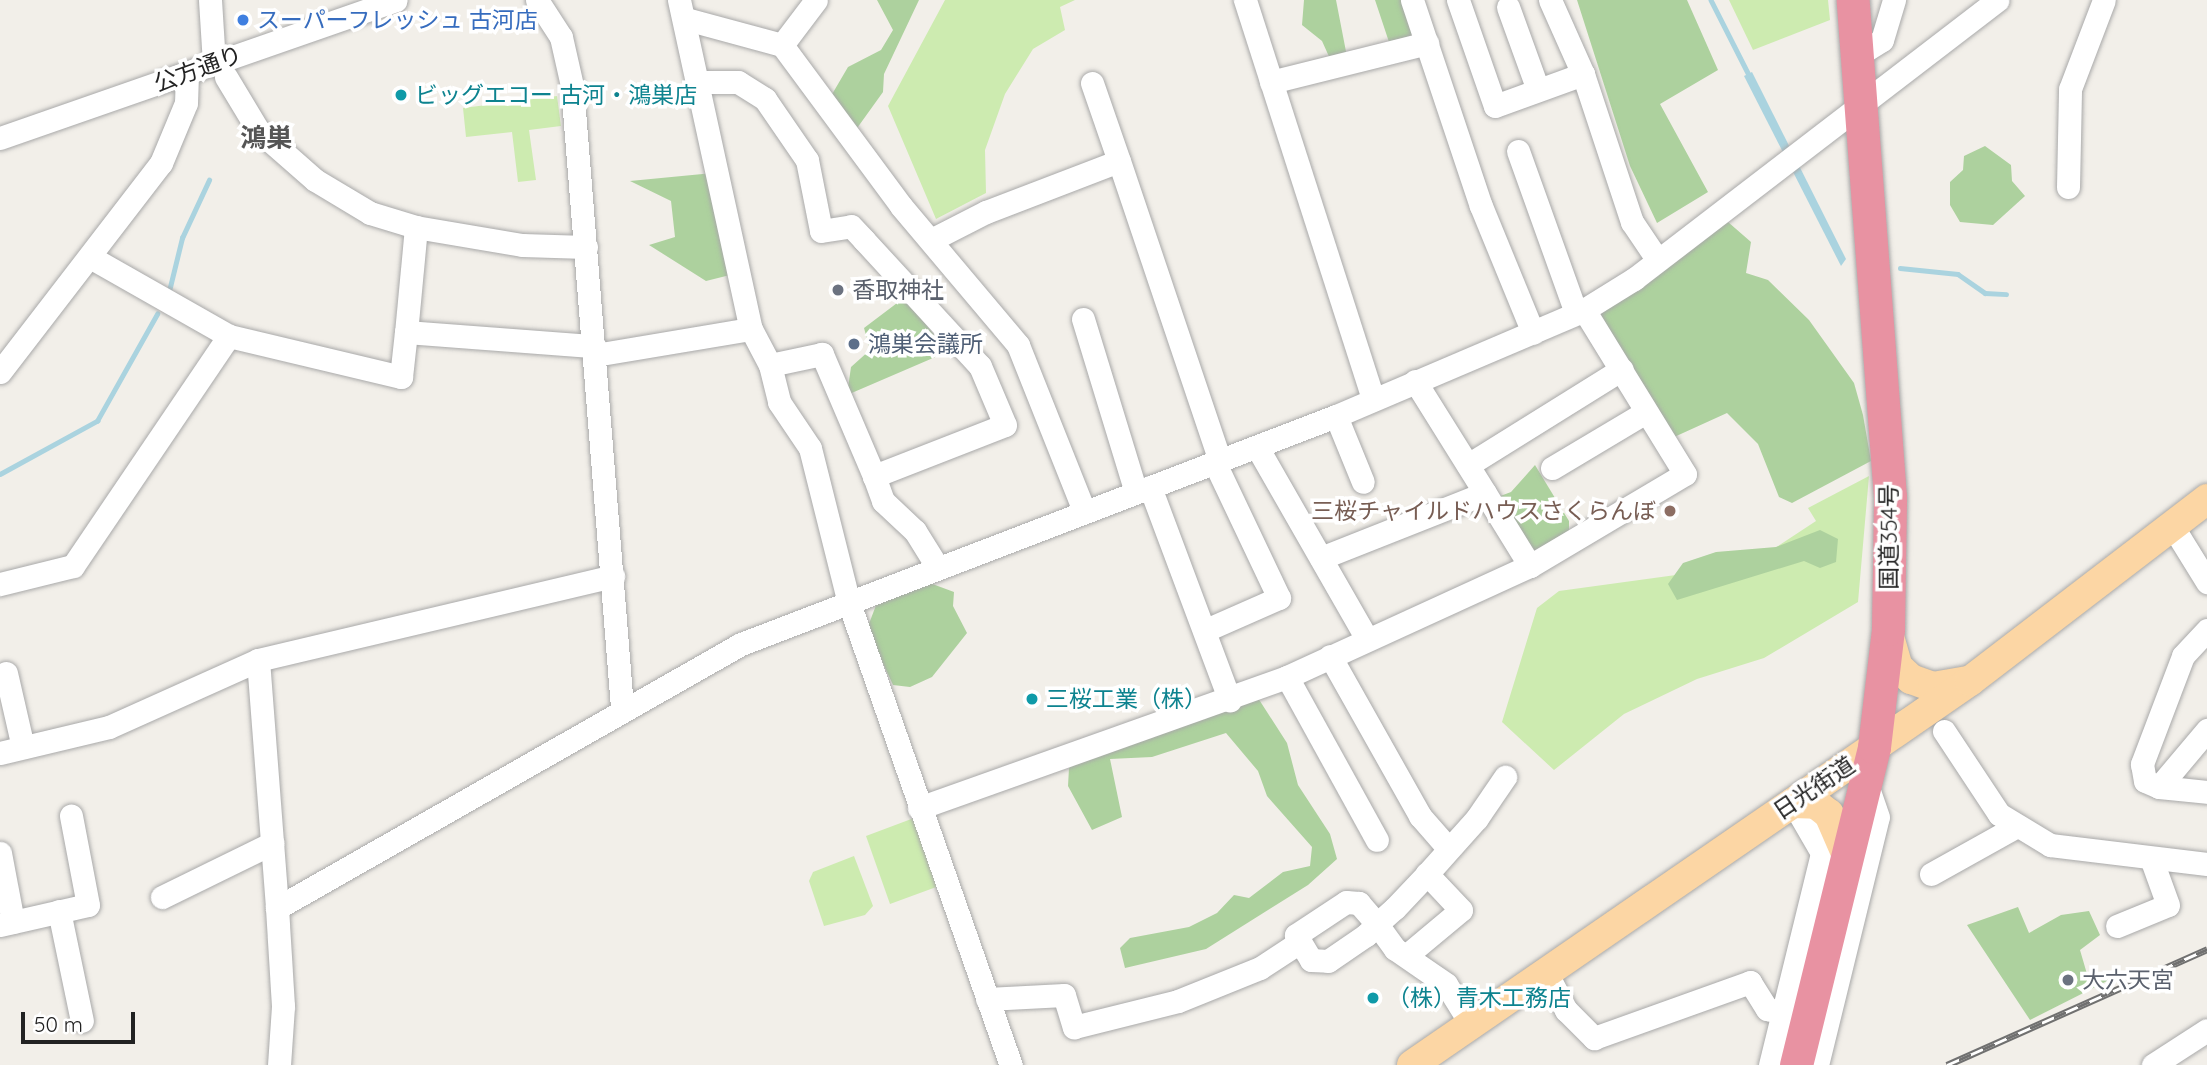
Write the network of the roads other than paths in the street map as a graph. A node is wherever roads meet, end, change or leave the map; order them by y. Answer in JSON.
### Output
{"nodes":[{"id":1,"x":210,"y":0,"type":"edge"},
{"id":2,"x":396,"y":0,"type":"edge"},
{"id":3,"x":537,"y":0,"type":"edge"},
{"id":4,"x":816,"y":0,"type":"edge"},
{"id":5,"x":1245,"y":0,"type":"edge"},
{"id":6,"x":1412,"y":0,"type":"edge"},
{"id":7,"x":1458,"y":0,"type":"edge"},
{"id":8,"x":1550,"y":0,"type":"edge"},
{"id":9,"x":1853,"y":0,"type":"edge"},
{"id":10,"x":1894,"y":0,"type":"edge"},
{"id":11,"x":1997,"y":0,"type":"edge"},
{"id":12,"x":2104,"y":0,"type":"edge"},
{"id":13,"x":1508,"y":7,"type":"dead end"},
{"id":14,"x":683,"y":9,"type":"edge"},
{"id":15,"x":1427,"y":43,"type":"junction"},
{"id":16,"x":782,"y":45,"type":"junction"},
{"id":17,"x":1858,"y":55,"type":"junction"},
{"id":18,"x":220,"y":70,"type":"junction"},
{"id":19,"x":187,"y":74,"type":"junction"},
{"id":20,"x":1583,"y":74,"type":"junction"},
{"id":21,"x":699,"y":82,"type":"junction"},
{"id":22,"x":1271,"y":82,"type":"junction"},
{"id":23,"x":1092,"y":83,"type":"dead end"},
{"id":24,"x":1538,"y":90,"type":"junction"},
{"id":25,"x":1861,"y":104,"type":"junction"},
{"id":26,"x":0,"y":138,"type":"edge"},
{"id":27,"x":1518,"y":151,"type":"dead end"},
{"id":28,"x":1119,"y":161,"type":"junction"},
{"id":29,"x":2068,"y":187,"type":"dead end"},
{"id":30,"x":416,"y":227,"type":"junction"},
{"id":31,"x":931,"y":240,"type":"junction"},
{"id":32,"x":586,"y":247,"type":"junction"},
{"id":33,"x":90,"y":257,"type":"junction"},
{"id":34,"x":1657,"y":259,"type":"junction"},
{"id":35,"x":1580,"y":312,"type":"junction"},
{"id":36,"x":1083,"y":319,"type":"dead end"},
{"id":37,"x":751,"y":329,"type":"junction"},
{"id":38,"x":406,"y":332,"type":"junction"},
{"id":39,"x":1533,"y":333,"type":"junction"},
{"id":40,"x":229,"y":336,"type":"junction"},
{"id":41,"x":594,"y":351,"type":"junction"},
{"id":42,"x":771,"y":365,"type":"junction"},
{"id":43,"x":1622,"y":369,"type":"junction"},
{"id":44,"x":0,"y":372,"type":"edge"},
{"id":45,"x":1416,"y":381,"type":"junction"},
{"id":46,"x":1373,"y":399,"type":"junction"},
{"id":47,"x":1646,"y":412,"type":"junction"},
{"id":48,"x":1336,"y":416,"type":"junction"},
{"id":49,"x":1257,"y":447,"type":"junction"},
{"id":50,"x":1217,"y":462,"type":"junction"},
{"id":51,"x":1468,"y":465,"type":"junction"},
{"id":52,"x":1552,"y":468,"type":"dead end"},
{"id":53,"x":874,"y":476,"type":"junction"},
{"id":54,"x":1363,"y":482,"type":"dead end"},
{"id":55,"x":1143,"y":490,"type":"junction"},
{"id":56,"x":1485,"y":493,"type":"junction"},
{"id":57,"x":2207,"y":499,"type":"edge"},
{"id":58,"x":1084,"y":511,"type":"junction"},
{"id":59,"x":2173,"y":527,"type":"junction"},
{"id":60,"x":1321,"y":558,"type":"junction"},
{"id":61,"x":1530,"y":566,"type":"junction"},
{"id":62,"x":938,"y":568,"type":"junction"},
{"id":63,"x":613,"y":576,"type":"junction"},
{"id":64,"x":2207,"y":582,"type":"edge"},
{"id":65,"x":0,"y":584,"type":"edge"},
{"id":66,"x":849,"y":603,"type":"junction"},
{"id":67,"x":1206,"y":629,"type":"junction"},
{"id":68,"x":1888,"y":629,"type":"junction"},
{"id":69,"x":2207,"y":631,"type":"edge"},
{"id":70,"x":1367,"y":639,"type":"junction"},
{"id":71,"x":1331,"y":656,"type":"junction"},
{"id":72,"x":258,"y":660,"type":"junction"},
{"id":73,"x":6,"y":673,"type":"dead end"},
{"id":74,"x":1287,"y":677,"type":"junction"},
{"id":75,"x":1970,"y":681,"type":"junction"},
{"id":76,"x":1230,"y":701,"type":"junction"},
{"id":77,"x":622,"y":708,"type":"junction"},
{"id":78,"x":2207,"y":730,"type":"edge"},
{"id":79,"x":1944,"y":731,"type":"dead end"},
{"id":80,"x":23,"y":747,"type":"junction"},
{"id":81,"x":1874,"y":747,"type":"junction"},
{"id":82,"x":0,"y":753,"type":"edge"},
{"id":83,"x":1505,"y":777,"type":"dead end"},
{"id":84,"x":1866,"y":783,"type":"junction"},
{"id":85,"x":2159,"y":787,"type":"junction"},
{"id":86,"x":2207,"y":792,"type":"edge"},
{"id":87,"x":1793,"y":803,"type":"junction"},
{"id":88,"x":919,"y":808,"type":"junction"},
{"id":89,"x":71,"y":816,"type":"dead end"},
{"id":90,"x":2015,"y":827,"type":"junction"},
{"id":91,"x":1377,"y":841,"type":"dead end"},
{"id":92,"x":272,"y":843,"type":"junction"},
{"id":93,"x":1448,"y":848,"type":"junction"},
{"id":94,"x":0,"y":853,"type":"edge"},
{"id":95,"x":1848,"y":858,"type":"junction"},
{"id":96,"x":2151,"y":858,"type":"junction"},
{"id":97,"x":2207,"y":864,"type":"edge"},
{"id":98,"x":1427,"y":874,"type":"junction"},
{"id":99,"x":1931,"y":874,"type":"dead end"},
{"id":100,"x":162,"y":897,"type":"dead end"},
{"id":101,"x":277,"y":908,"type":"junction"},
{"id":102,"x":60,"y":911,"type":"junction"},
{"id":103,"x":7,"y":923,"type":"edge"},
{"id":104,"x":1377,"y":925,"type":"junction"},
{"id":105,"x":2117,"y":926,"type":"dead end"},
{"id":106,"x":1298,"y":943,"type":"junction"},
{"id":107,"x":1407,"y":955,"type":"junction"},
{"id":108,"x":1547,"y":974,"type":"junction"},
{"id":109,"x":987,"y":999,"type":"junction"},
{"id":110,"x":82,"y":1021,"type":"dead end"},
{"id":111,"x":1795,"y":1022,"type":"junction"},
{"id":112,"x":1472,"y":1026,"type":"junction"},
{"id":113,"x":2207,"y":1030,"type":"edge"},
{"id":114,"x":279,"y":1065,"type":"edge"},
{"id":115,"x":1011,"y":1065,"type":"edge"},
{"id":116,"x":1412,"y":1065,"type":"edge"},
{"id":117,"x":1771,"y":1065,"type":"edge"},
{"id":118,"x":1796,"y":1065,"type":"edge"},
{"id":119,"x":1817,"y":1065,"type":"edge"},
{"id":120,"x":2153,"y":1065,"type":"edge"}],
"edges":[{"from":1,"to":18,"type":"street"},
{"from":2,"to":18,"type":"street","name":"公方通り"},
{"from":3,"to":32,"type":"street"},
{"from":4,"to":16,"type":"street"},
{"from":5,"to":22,"type":"street"},
{"from":6,"to":15,"type":"street"},
{"from":7,"to":24,"type":"street"},
{"from":8,"to":20,"type":"street"},
{"from":9,"to":17,"type":"highway","name":"国道354号"},
{"from":10,"to":17,"type":"street"},
{"from":11,"to":25,"type":"street"},
{"from":12,"to":29,"type":"street"},
{"from":13,"to":24,"type":"street"},
{"from":14,"to":16,"type":"street"},
{"from":14,"to":21,"type":"street"},
{"from":15,"to":22,"type":"street"},
{"from":15,"to":39,"type":"street"},
{"from":16,"to":31,"type":"street"},
{"from":17,"to":25,"type":"highway","name":"国道354号"},
{"from":18,"to":19,"type":"street","name":"公方通り"},
{"from":18,"to":30,"type":"street"},
{"from":19,"to":26,"type":"street","name":"公方通り"},
{"from":19,"to":33,"type":"street"},
{"from":20,"to":24,"type":"street"},
{"from":20,"to":34,"type":"street"},
{"from":21,"to":37,"type":"street"},
{"from":21,"to":53,"type":"street"},
{"from":22,"to":46,"type":"street"},
{"from":23,"to":28,"type":"street"},
{"from":25,"to":34,"type":"street"},
{"from":25,"to":68,"type":"highway","name":"国道354号"},
{"from":27,"to":35,"type":"street"},
{"from":28,"to":31,"type":"street"},
{"from":28,"to":50,"type":"street"},
{"from":30,"to":32,"type":"street"},
{"from":30,"to":38,"type":"street"},
{"from":31,"to":58,"type":"street"},
{"from":32,"to":41,"type":"street"},
{"from":33,"to":40,"type":"street"},
{"from":33,"to":44,"type":"street"},
{"from":34,"to":35,"type":"street"},
{"from":35,"to":39,"type":"street"},
{"from":35,"to":43,"type":"street"},
{"from":36,"to":55,"type":"street"},
{"from":37,"to":41,"type":"street"},
{"from":37,"to":42,"type":"street"},
{"from":38,"to":40,"type":"street"},
{"from":38,"to":41,"type":"street"},
{"from":39,"to":45,"type":"street"},
{"from":40,"to":65,"type":"street"},
{"from":41,"to":63,"type":"street"},
{"from":42,"to":53,"type":"street"},
{"from":42,"to":66,"type":"street"},
{"from":43,"to":47,"type":"street"},
{"from":43,"to":51,"type":"street"},
{"from":45,"to":46,"type":"street"},
{"from":45,"to":51,"type":"street"},
{"from":46,"to":48,"type":"street"},
{"from":47,"to":52,"type":"street"},
{"from":47,"to":61,"type":"street"},
{"from":48,"to":49,"type":"street"},
{"from":48,"to":54,"type":"street"},
{"from":49,"to":50,"type":"street"},
{"from":49,"to":60,"type":"street"},
{"from":50,"to":55,"type":"street"},
{"from":50,"to":67,"type":"street"},
{"from":51,"to":56,"type":"street"},
{"from":53,"to":62,"type":"street"},
{"from":55,"to":58,"type":"street"},
{"from":55,"to":67,"type":"street"},
{"from":56,"to":60,"type":"street"},
{"from":56,"to":61,"type":"street"},
{"from":57,"to":59,"type":"main road","name":"日光街道"},
{"from":58,"to":62,"type":"street"},
{"from":59,"to":64,"type":"street"},
{"from":59,"to":75,"type":"main road","name":"日光街道"},
{"from":60,"to":70,"type":"street"},
{"from":61,"to":70,"type":"street"},
{"from":62,"to":66,"type":"street"},
{"from":63,"to":72,"type":"street"},
{"from":63,"to":77,"type":"street"},
{"from":66,"to":77,"type":"street"},
{"from":66,"to":88,"type":"street"},
{"from":67,"to":76,"type":"street"},
{"from":68,"to":75,"type":"main road"},
{"from":68,"to":81,"type":"highway","name":"国道354号"},
{"from":69,"to":85,"type":"street"},
{"from":70,"to":71,"type":"street"},
{"from":71,"to":74,"type":"street"},
{"from":71,"to":93,"type":"street"},
{"from":72,"to":80,"type":"street"},
{"from":72,"to":92,"type":"street"},
{"from":73,"to":80,"type":"street"},
{"from":74,"to":76,"type":"street"},
{"from":74,"to":91,"type":"street"},
{"from":75,"to":81,"type":"main road","name":"日光街道"},
{"from":76,"to":88,"type":"street"},
{"from":77,"to":101,"type":"street"},
{"from":78,"to":85,"type":"street"},
{"from":79,"to":90,"type":"street"},
{"from":80,"to":82,"type":"street"},
{"from":81,"to":84,"type":"highway","name":"国道354号"},
{"from":81,"to":87,"type":"main road","name":"日光街道"},
{"from":83,"to":93,"type":"street"},
{"from":84,"to":95,"type":"highway","name":"国道354号"},
{"from":84,"to":119,"type":"street"},
{"from":85,"to":86,"type":"street"},
{"from":87,"to":95,"type":"main road"},
{"from":87,"to":108,"type":"main road","name":"日光街道"},
{"from":87,"to":111,"type":"street"},
{"from":88,"to":109,"type":"street"},
{"from":89,"to":102,"type":"street"},
{"from":90,"to":96,"type":"street"},
{"from":90,"to":99,"type":"street"},
{"from":92,"to":100,"type":"street"},
{"from":92,"to":101,"type":"street"},
{"from":93,"to":98,"type":"street"},
{"from":94,"to":103,"type":"street"},
{"from":95,"to":111,"type":"highway","name":"国道354号"},
{"from":96,"to":97,"type":"street"},
{"from":96,"to":105,"type":"street"},
{"from":98,"to":104,"type":"street"},
{"from":98,"to":107,"type":"street"},
{"from":101,"to":114,"type":"street"},
{"from":102,"to":103,"type":"street"},
{"from":102,"to":110,"type":"street"},
{"from":104,"to":106,"type":"street"},
{"from":104,"to":106,"type":"street"},
{"from":104,"to":107,"type":"street"},
{"from":106,"to":109,"type":"street"},
{"from":107,"to":112,"type":"street"},
{"from":108,"to":111,"type":"street"},
{"from":108,"to":112,"type":"main road","name":"日光街道"},
{"from":109,"to":115,"type":"street"},
{"from":111,"to":117,"type":"street"},
{"from":111,"to":118,"type":"highway","name":"国道354号"},
{"from":112,"to":116,"type":"main road","name":"日光街道"},
{"from":113,"to":120,"type":"street"}]}
